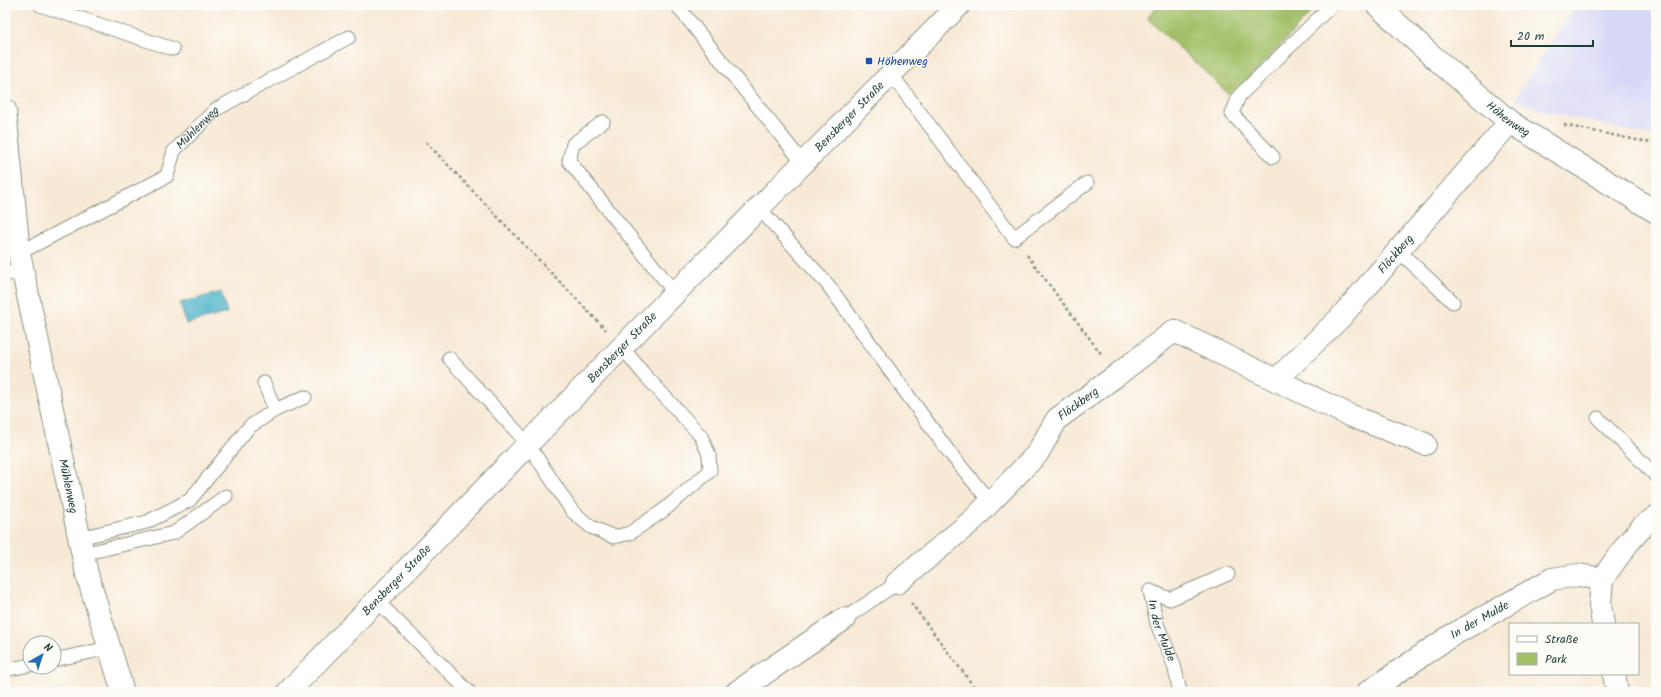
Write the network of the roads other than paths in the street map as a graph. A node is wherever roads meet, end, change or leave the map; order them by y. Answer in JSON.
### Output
{"nodes":[{"id":1,"x":40,"y":5,"type":"edge"},
{"id":2,"x":959,"y":5,"type":"edge"},
{"id":3,"x":1332,"y":5,"type":"edge"},
{"id":4,"x":1376,"y":5,"type":"edge"},
{"id":5,"x":679,"y":8,"type":"dead end"},
{"id":6,"x":349,"y":37,"type":"dead end"},
{"id":7,"x":173,"y":49,"type":"dead end"},
{"id":8,"x":891,"y":74,"type":"junction"},
{"id":9,"x":5,"y":110,"type":"edge"},
{"id":10,"x":603,"y":122,"type":"dead end"},
{"id":11,"x":1510,"y":122,"type":"junction"},
{"id":12,"x":1273,"y":158,"type":"dead end"},
{"id":13,"x":803,"y":163,"type":"junction"},
{"id":14,"x":1087,"y":183,"type":"dead end"},
{"id":15,"x":759,"y":208,"type":"junction"},
{"id":16,"x":1656,"y":212,"type":"edge"},
{"id":17,"x":1398,"y":250,"type":"junction"},
{"id":18,"x":19,"y":253,"type":"junction"},
{"id":19,"x":15,"y":275,"type":"edge"},
{"id":20,"x":675,"y":293,"type":"junction"},
{"id":21,"x":1453,"y":302,"type":"dead end"},
{"id":22,"x":622,"y":347,"type":"junction"},
{"id":23,"x":449,"y":358,"type":"dead end"},
{"id":24,"x":1276,"y":380,"type":"junction"},
{"id":25,"x":264,"y":384,"type":"dead end"},
{"id":26,"x":304,"y":397,"type":"dead end"},
{"id":27,"x":275,"y":410,"type":"junction"},
{"id":28,"x":1598,"y":418,"type":"dead end"},
{"id":29,"x":528,"y":444,"type":"junction"},
{"id":30,"x":1425,"y":444,"type":"dead end"},
{"id":31,"x":1656,"y":476,"type":"edge"},
{"id":32,"x":226,"y":496,"type":"dead end"},
{"id":33,"x":990,"y":502,"type":"junction"},
{"id":34,"x":1656,"y":516,"type":"edge"},
{"id":35,"x":80,"y":546,"type":"junction"},
{"id":36,"x":1228,"y":574,"type":"dead end"},
{"id":37,"x":1602,"y":580,"type":"junction"},
{"id":38,"x":897,"y":583,"type":"joint"},
{"id":39,"x":376,"y":600,"type":"junction"},
{"id":40,"x":844,"y":619,"type":"joint"},
{"id":41,"x":1604,"y":623,"type":"edge"},
{"id":42,"x":109,"y":648,"type":"junction"},
{"id":43,"x":62,"y":658,"type":"edge"},
{"id":44,"x":22,"y":667,"type":"edge"},
{"id":45,"x":5,"y":670,"type":"edge"},
{"id":46,"x":1614,"y":675,"type":"edge"},
{"id":47,"x":123,"y":692,"type":"edge"},
{"id":48,"x":288,"y":692,"type":"edge"},
{"id":49,"x":469,"y":692,"type":"edge"},
{"id":50,"x":737,"y":692,"type":"edge"},
{"id":51,"x":1180,"y":692,"type":"edge"},
{"id":52,"x":1368,"y":692,"type":"edge"},
{"id":53,"x":1617,"y":692,"type":"edge"}],
"edges":[{"from":1,"to":7,"type":"lane"},
{"from":2,"to":8,"type":"street","name":"Bensberger Straße"},
{"from":3,"to":12,"type":"lane"},
{"from":4,"to":11,"type":"street","name":"Höhenweg"},
{"from":5,"to":13,"type":"lane"},
{"from":6,"to":18,"type":"lane","name":"Mühlenweg"},
{"from":8,"to":13,"type":"street","name":"Bensberger Straße"},
{"from":8,"to":14,"type":"lane"},
{"from":9,"to":18,"type":"street","name":"Mühlenweg"},
{"from":10,"to":20,"type":"lane"},
{"from":11,"to":16,"type":"street","name":"Höhenweg"},
{"from":11,"to":17,"type":"street","name":"Flöckberg"},
{"from":13,"to":15,"type":"street","name":"Bensberger Straße"},
{"from":15,"to":20,"type":"street","name":"Bensberger Straße"},
{"from":15,"to":33,"type":"lane"},
{"from":17,"to":21,"type":"lane"},
{"from":17,"to":24,"type":"street","name":"Flöckberg"},
{"from":18,"to":19,"type":"street","name":"Mühlenweg"},
{"from":19,"to":35,"type":"street","name":"Mühlenweg"},
{"from":20,"to":22,"type":"street","name":"Bensberger Straße"},
{"from":22,"to":29,"type":"street","name":"Bensberger Straße"},
{"from":22,"to":29,"type":"lane"},
{"from":23,"to":29,"type":"lane"},
{"from":24,"to":30,"type":"street","name":"Flöckberg"},
{"from":24,"to":33,"type":"street","name":"Flöckberg"},
{"from":25,"to":27,"type":"lane"},
{"from":26,"to":27,"type":"lane"},
{"from":27,"to":35,"type":"lane"},
{"from":28,"to":31,"type":"lane"},
{"from":29,"to":39,"type":"street","name":"Bensberger Straße"},
{"from":32,"to":35,"type":"lane"},
{"from":33,"to":38,"type":"street","name":"Flöckberg"},
{"from":34,"to":37,"type":"street"},
{"from":35,"to":42,"type":"street","name":"Mühlenweg"},
{"from":36,"to":51,"type":"lane","name":"In der Mulde"},
{"from":37,"to":41,"type":"street"},
{"from":37,"to":52,"type":"street","name":"In der Mulde"},
{"from":38,"to":40,"type":"lane"},
{"from":39,"to":48,"type":"street","name":"Bensberger Straße"},
{"from":39,"to":49,"type":"lane"},
{"from":40,"to":50,"type":"street"},
{"from":42,"to":43,"type":"lane"},
{"from":42,"to":47,"type":"street","name":"Mühlenweg"},
{"from":44,"to":45,"type":"lane"},
{"from":46,"to":53,"type":"street"}]}
